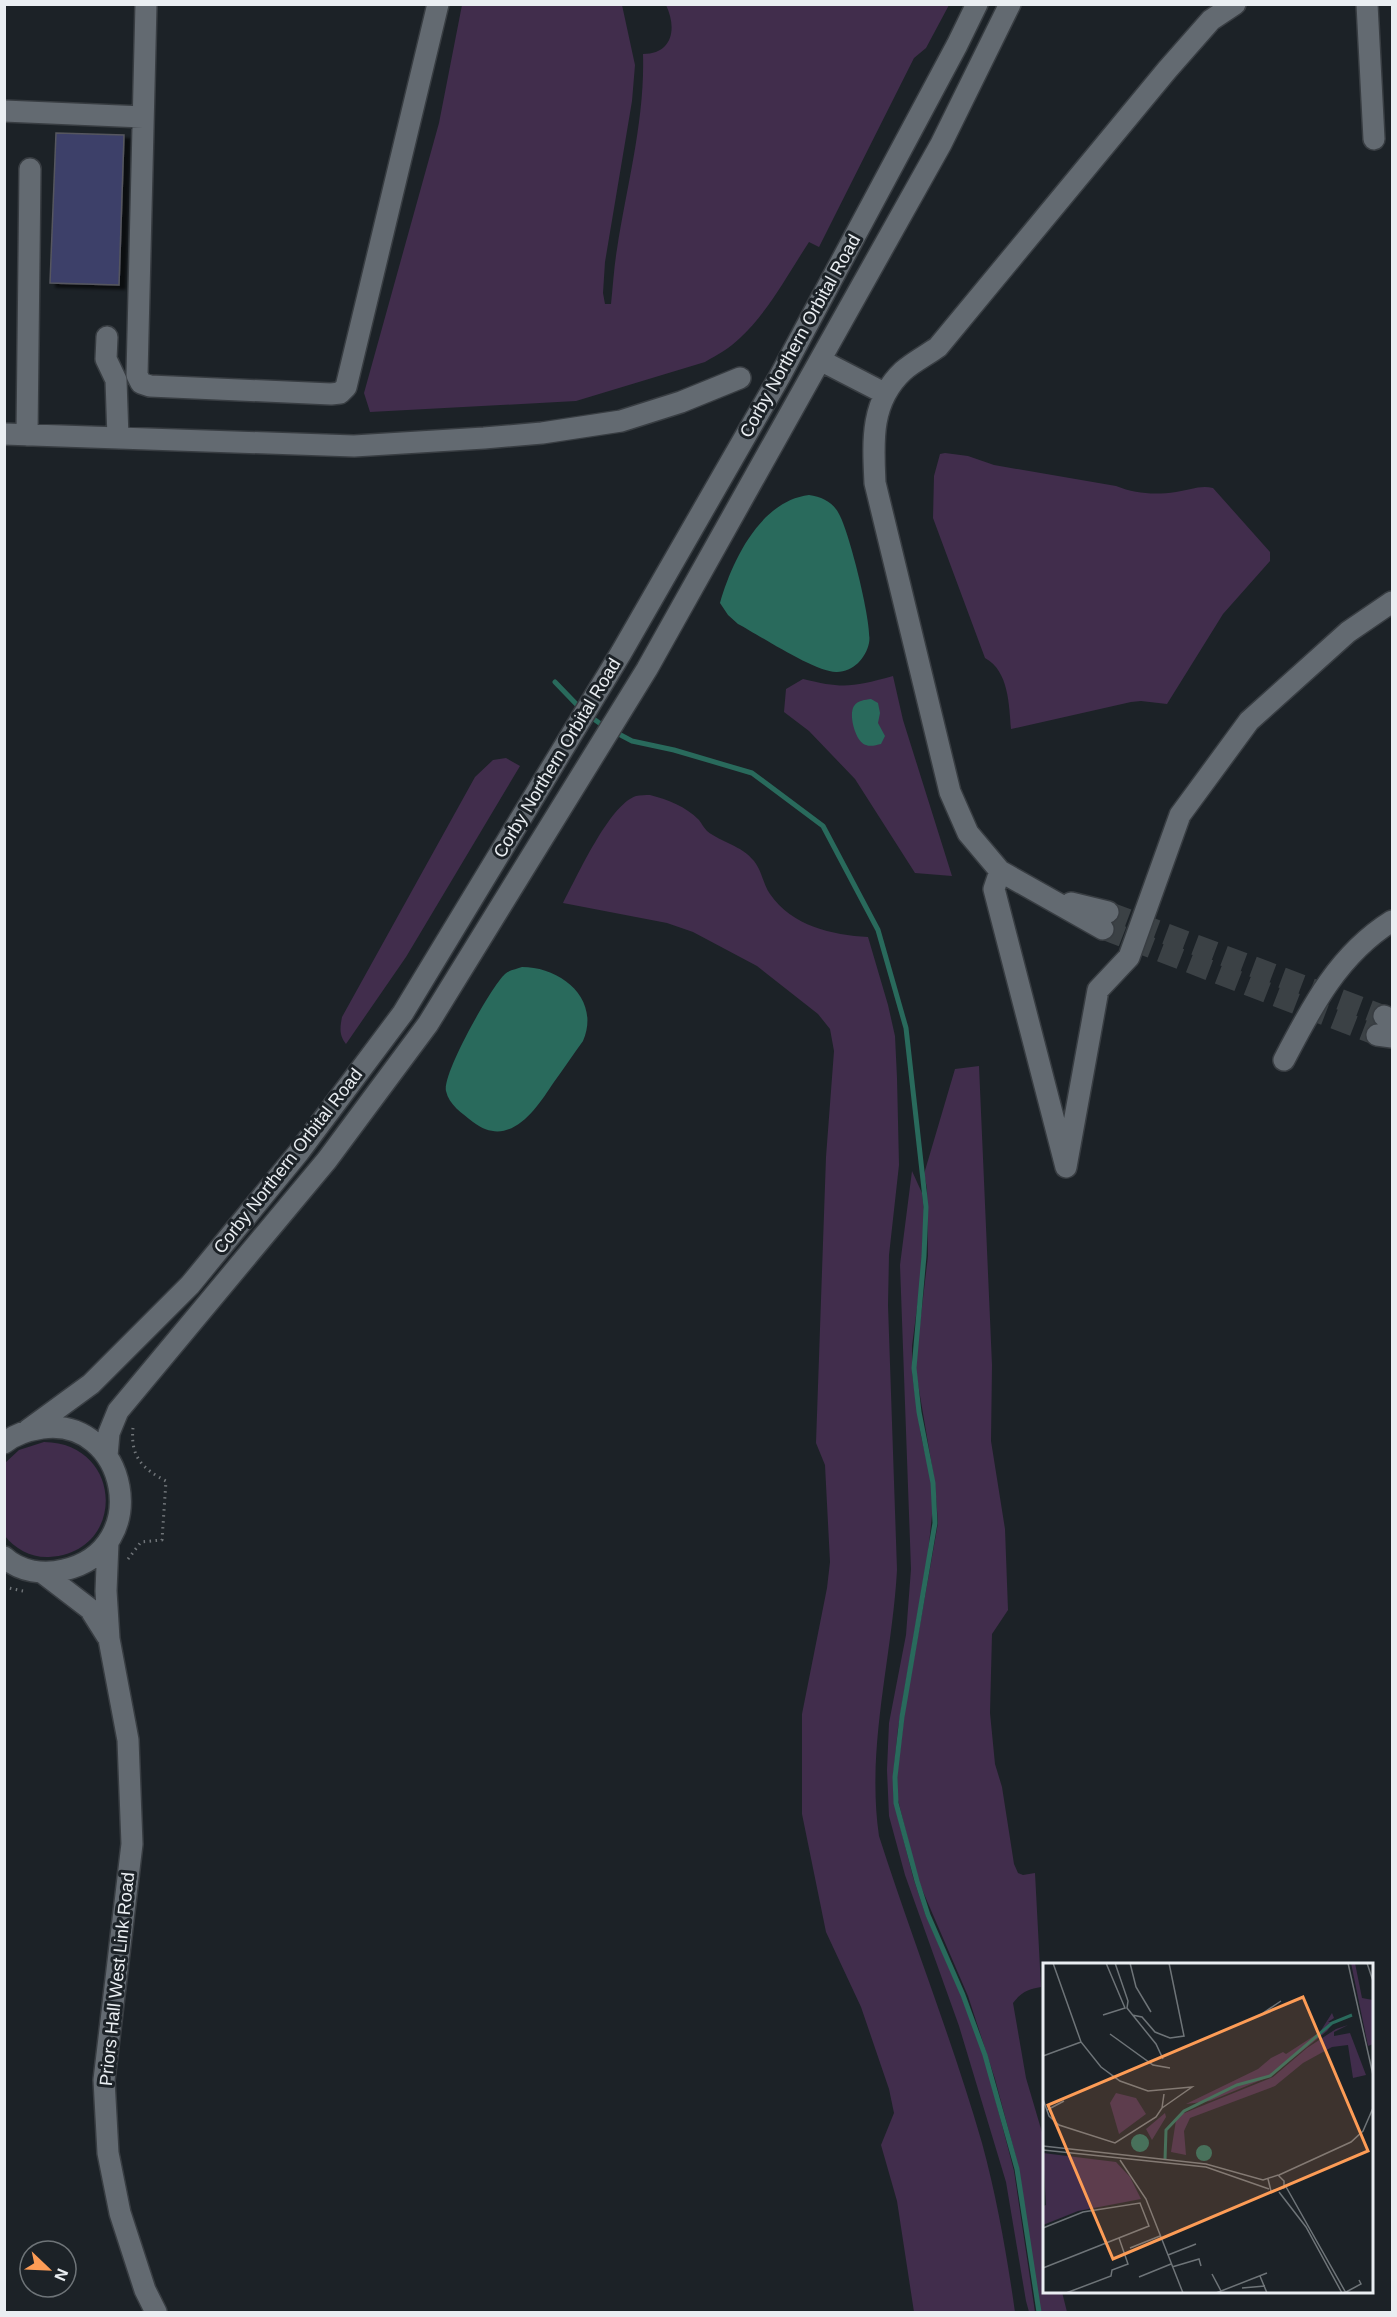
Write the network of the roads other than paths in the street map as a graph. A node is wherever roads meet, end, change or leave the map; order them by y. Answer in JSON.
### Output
{"nodes":[{"id":1,"x":146,"y":4,"type":"edge"},
{"id":2,"x":438,"y":4,"type":"edge"},
{"id":3,"x":977,"y":4,"type":"edge"},
{"id":4,"x":1010,"y":4,"type":"edge"},
{"id":5,"x":1235,"y":4,"type":"edge"},
{"id":6,"x":1368,"y":4,"type":"edge"},
{"id":7,"x":4,"y":111,"type":"edge"},
{"id":8,"x":143,"y":117,"type":"junction"},
{"id":9,"x":1374,"y":138,"type":"dead end"},
{"id":10,"x":30,"y":168,"type":"dead end"},
{"id":11,"x":107,"y":337,"type":"dead end"},
{"id":12,"x":820,"y":360,"type":"junction"},
{"id":13,"x":740,"y":378,"type":"dead end"},
{"id":14,"x":884,"y":393,"type":"junction"},
{"id":15,"x":4,"y":434,"type":"edge"},
{"id":16,"x":27,"y":435,"type":"junction"},
{"id":17,"x":118,"y":438,"type":"junction"},
{"id":18,"x":1392,"y":602,"type":"edge"},
{"id":19,"x":1000,"y":871,"type":"junction"},
{"id":20,"x":1106,"y":920,"type":"tunnel mouth"},
{"id":21,"x":1392,"y":921,"type":"edge"},
{"id":22,"x":1284,"y":1060,"type":"dead end"},
{"id":23,"x":28,"y":1430,"type":"junction"},
{"id":24,"x":4,"y":1443,"type":"edge"},
{"id":25,"x":107,"y":1456,"type":"junction"},
{"id":26,"x":108,"y":1542,"type":"junction"},
{"id":27,"x":6,"y":1560,"type":"edge"},
{"id":28,"x":43,"y":1573,"type":"junction"},
{"id":29,"x":109,"y":1639,"type":"junction"},
{"id":30,"x":156,"y":2313,"type":"edge"}],
"edges":[{"from":1,"to":8,"type":"street"},
{"from":2,"to":8,"type":"street"},
{"from":3,"to":23,"type":"street","name":"Corby Northern Orbital Road"},
{"from":4,"to":12,"type":"street","name":"Corby Northern Orbital Road"},
{"from":5,"to":14,"type":"street"},
{"from":6,"to":9,"type":"street"},
{"from":7,"to":8,"type":"street"},
{"from":10,"to":16,"type":"street"},
{"from":11,"to":17,"type":"street"},
{"from":12,"to":14,"type":"street"},
{"from":12,"to":25,"type":"street","name":"Corby Northern Orbital Road"},
{"from":13,"to":17,"type":"street"},
{"from":14,"to":19,"type":"street"},
{"from":15,"to":16,"type":"street"},
{"from":16,"to":17,"type":"street"},
{"from":18,"to":19,"type":"street"},
{"from":19,"to":20,"type":"street"},
{"from":21,"to":22,"type":"street"},
{"from":23,"to":24,"type":"street","name":"Corby Northern Orbital Road"},
{"from":23,"to":25,"type":"street"},
{"from":25,"to":26,"type":"street"},
{"from":26,"to":28,"type":"street"},
{"from":26,"to":29,"type":"street","name":"Priors Hall West Link Road"},
{"from":27,"to":28,"type":"street"},
{"from":28,"to":29,"type":"street","name":"Priors Hall West Link Road"},
{"from":29,"to":30,"type":"street","name":"Priors Hall West Link Road"}]}
